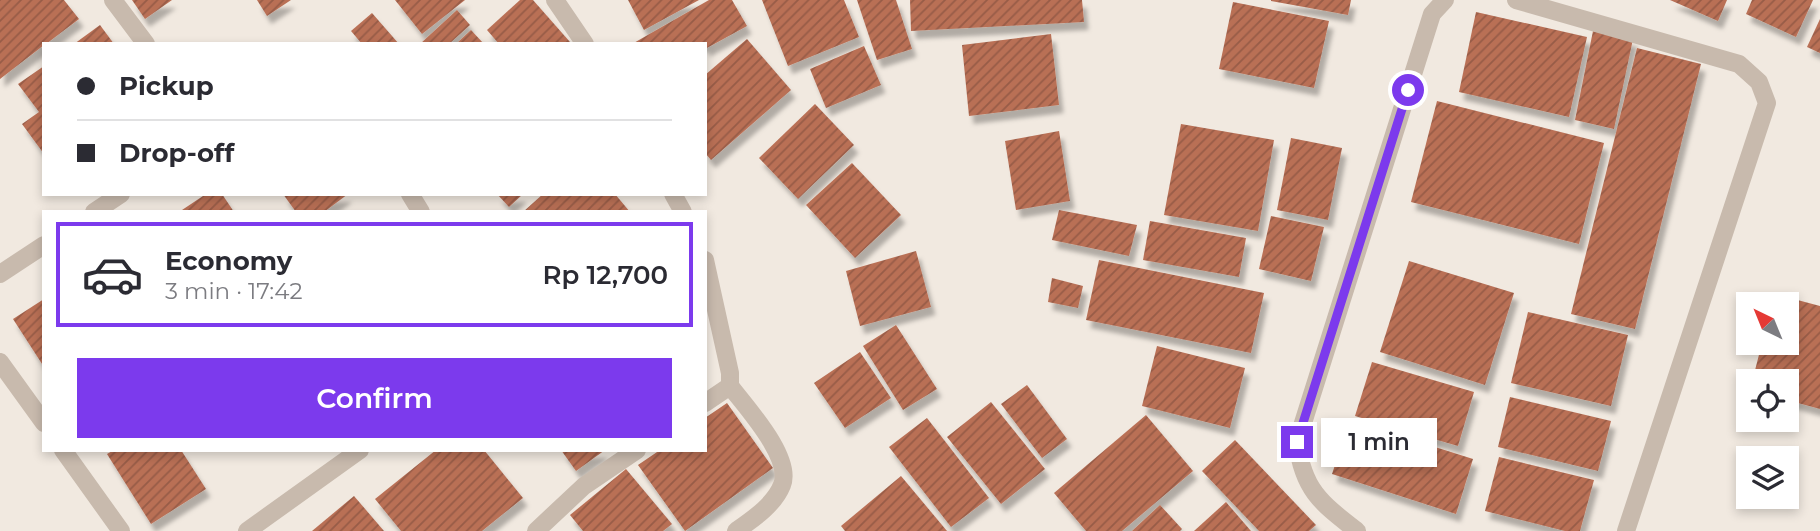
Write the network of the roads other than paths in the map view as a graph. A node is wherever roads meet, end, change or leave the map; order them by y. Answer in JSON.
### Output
{"nodes":[{"id":1,"x":113,"y":0,"type":"edge"},
{"id":2,"x":555,"y":0,"type":"edge"},
{"id":3,"x":1445,"y":0,"type":"edge"},
{"id":4,"x":1516,"y":0,"type":"edge"},
{"id":5,"x":144,"y":42,"type":"edge"},
{"id":6,"x":584,"y":42,"type":"edge"},
{"id":7,"x":118,"y":196,"type":"edge"},
{"id":8,"x":97,"y":210,"type":"edge"},
{"id":9,"x":42,"y":246,"type":"edge"},
{"id":10,"x":707,"y":269,"type":"edge"},
{"id":11,"x":0,"y":274,"type":"edge"},
{"id":12,"x":0,"y":362,"type":"edge"},
{"id":13,"x":730,"y":387,"type":"junction"},
{"id":14,"x":707,"y":403,"type":"edge"},
{"id":15,"x":42,"y":420,"type":"edge"},
{"id":16,"x":64,"y":452,"type":"edge"},
{"id":17,"x":357,"y":452,"type":"edge"},
{"id":18,"x":634,"y":452,"type":"edge"},
{"id":19,"x":121,"y":531,"type":"edge"},
{"id":20,"x":247,"y":531,"type":"edge"},
{"id":21,"x":536,"y":531,"type":"edge"},
{"id":22,"x":736,"y":531,"type":"edge"},
{"id":23,"x":1357,"y":531,"type":"edge"},
{"id":24,"x":1626,"y":531,"type":"edge"}],
"edges":[{"from":1,"to":5,"type":"street"},
{"from":2,"to":6,"type":"street"},
{"from":3,"to":23,"type":"street"},
{"from":4,"to":24,"type":"street"},
{"from":7,"to":8,"type":"street"},
{"from":9,"to":11,"type":"street"},
{"from":10,"to":13,"type":"street"},
{"from":12,"to":15,"type":"street"},
{"from":13,"to":14,"type":"street"},
{"from":13,"to":22,"type":"street"},
{"from":16,"to":19,"type":"street"},
{"from":17,"to":20,"type":"street"},
{"from":18,"to":21,"type":"street"}]}
